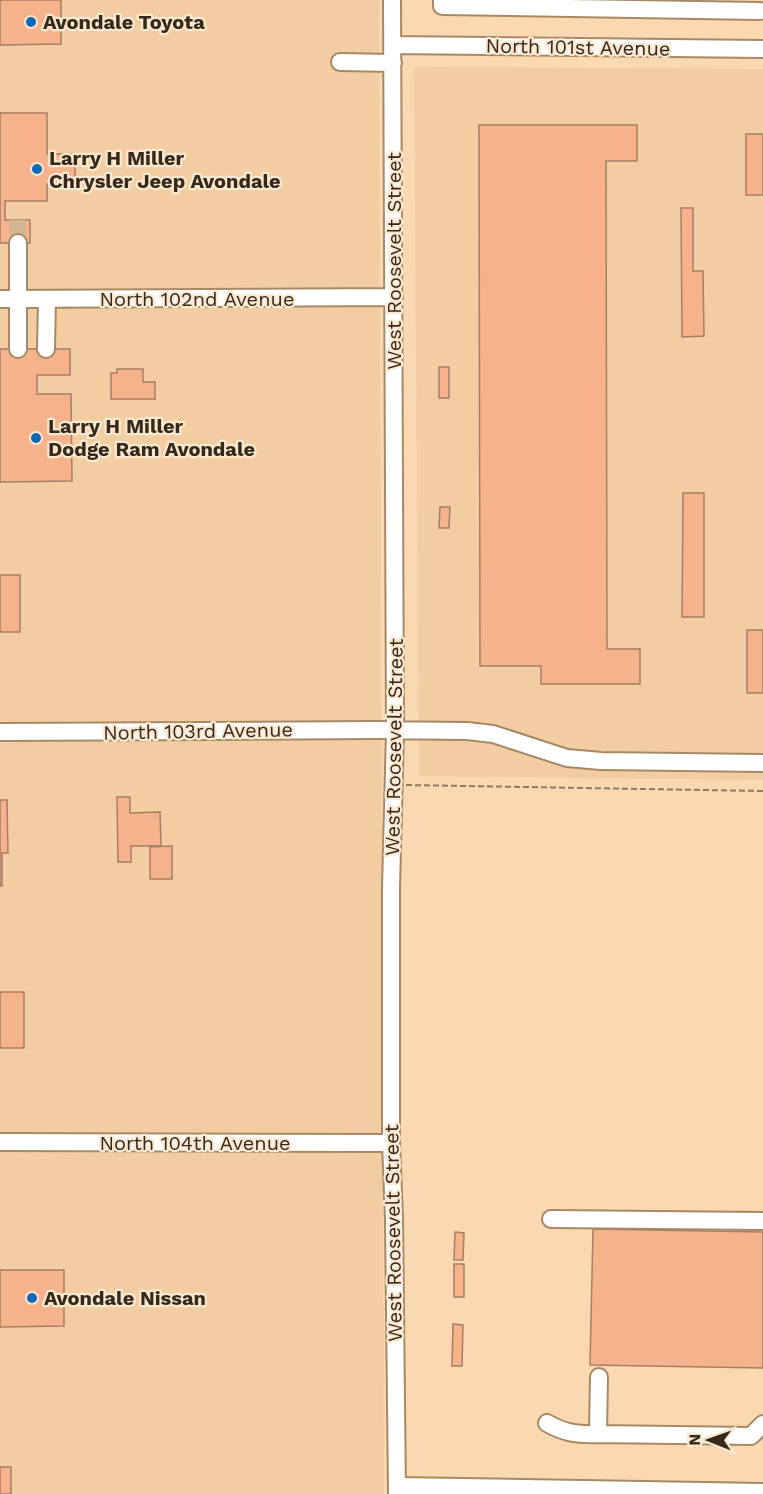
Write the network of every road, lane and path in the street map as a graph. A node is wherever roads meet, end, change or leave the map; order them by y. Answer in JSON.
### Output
{"nodes":[{"id":1,"x":393,"y":0,"type":"edge"},
{"id":2,"x":442,"y":0,"type":"edge"},
{"id":3,"x":476,"y":3,"type":"edge"},
{"id":4,"x":760,"y":11,"type":"dead end"},
{"id":5,"x":393,"y":45,"type":"junction"},
{"id":6,"x":763,"y":49,"type":"edge"},
{"id":7,"x":340,"y":62,"type":"dead end"},
{"id":8,"x":393,"y":63,"type":"junction"},
{"id":9,"x":18,"y":243,"type":"tunnel mouth"},
{"id":10,"x":394,"y":297,"type":"junction"},
{"id":11,"x":0,"y":299,"type":"edge"},
{"id":12,"x":19,"y":299,"type":"junction"},
{"id":13,"x":47,"y":299,"type":"junction"},
{"id":14,"x":18,"y":349,"type":"dead end"},
{"id":15,"x":46,"y":349,"type":"dead end"},
{"id":16,"x":395,"y":730,"type":"junction"},
{"id":17,"x":0,"y":732,"type":"edge"},
{"id":18,"x":763,"y":763,"type":"edge"},
{"id":19,"x":394,"y":785,"type":"junction"},
{"id":20,"x":763,"y":791,"type":"edge"},
{"id":21,"x":0,"y":1142,"type":"edge"},
{"id":22,"x":391,"y":1143,"type":"junction"},
{"id":23,"x":551,"y":1219,"type":"dead end"},
{"id":24,"x":763,"y":1221,"type":"edge"},
{"id":25,"x":599,"y":1377,"type":"dead end"},
{"id":26,"x":547,"y":1423,"type":"dead end"},
{"id":27,"x":763,"y":1424,"type":"edge"},
{"id":28,"x":598,"y":1434,"type":"junction"},
{"id":29,"x":397,"y":1490,"type":"edge"},
{"id":30,"x":608,"y":1492,"type":"edge"},
{"id":31,"x":763,"y":1492,"type":"edge"}],
"edges":[{"from":1,"to":5,"type":"street","name":"West Roosevelt Street"},
{"from":2,"to":3,"type":"street"},
{"from":3,"to":4,"type":"street"},
{"from":5,"to":6,"type":"street","name":"North 101st Avenue"},
{"from":5,"to":8,"type":"street","name":"West Roosevelt Street"},
{"from":7,"to":8,"type":"street"},
{"from":8,"to":10,"type":"street","name":"West Roosevelt Street"},
{"from":9,"to":12,"type":"street"},
{"from":10,"to":13,"type":"street","name":"North 102nd Avenue"},
{"from":10,"to":16,"type":"street","name":"West Roosevelt Street"},
{"from":11,"to":12,"type":"street","name":"North 102nd Avenue"},
{"from":12,"to":13,"type":"street","name":"North 102nd Avenue"},
{"from":12,"to":14,"type":"street"},
{"from":13,"to":15,"type":"street"},
{"from":16,"to":17,"type":"street","name":"North 103rd Avenue"},
{"from":16,"to":18,"type":"street","name":"North 103rd Avenue"},
{"from":16,"to":19,"type":"street","name":"West Roosevelt Street"},
{"from":19,"to":20,"type":"path"},
{"from":19,"to":22,"type":"street","name":"West Roosevelt Street"},
{"from":21,"to":22,"type":"street","name":"North 104th Avenue"},
{"from":22,"to":29,"type":"street","name":"West Roosevelt Street"},
{"from":23,"to":24,"type":"street"},
{"from":25,"to":28,"type":"street"},
{"from":26,"to":28,"type":"street"},
{"from":27,"to":28,"type":"street"},
{"from":29,"to":30,"type":"street"},
{"from":30,"to":31,"type":"street"}]}
